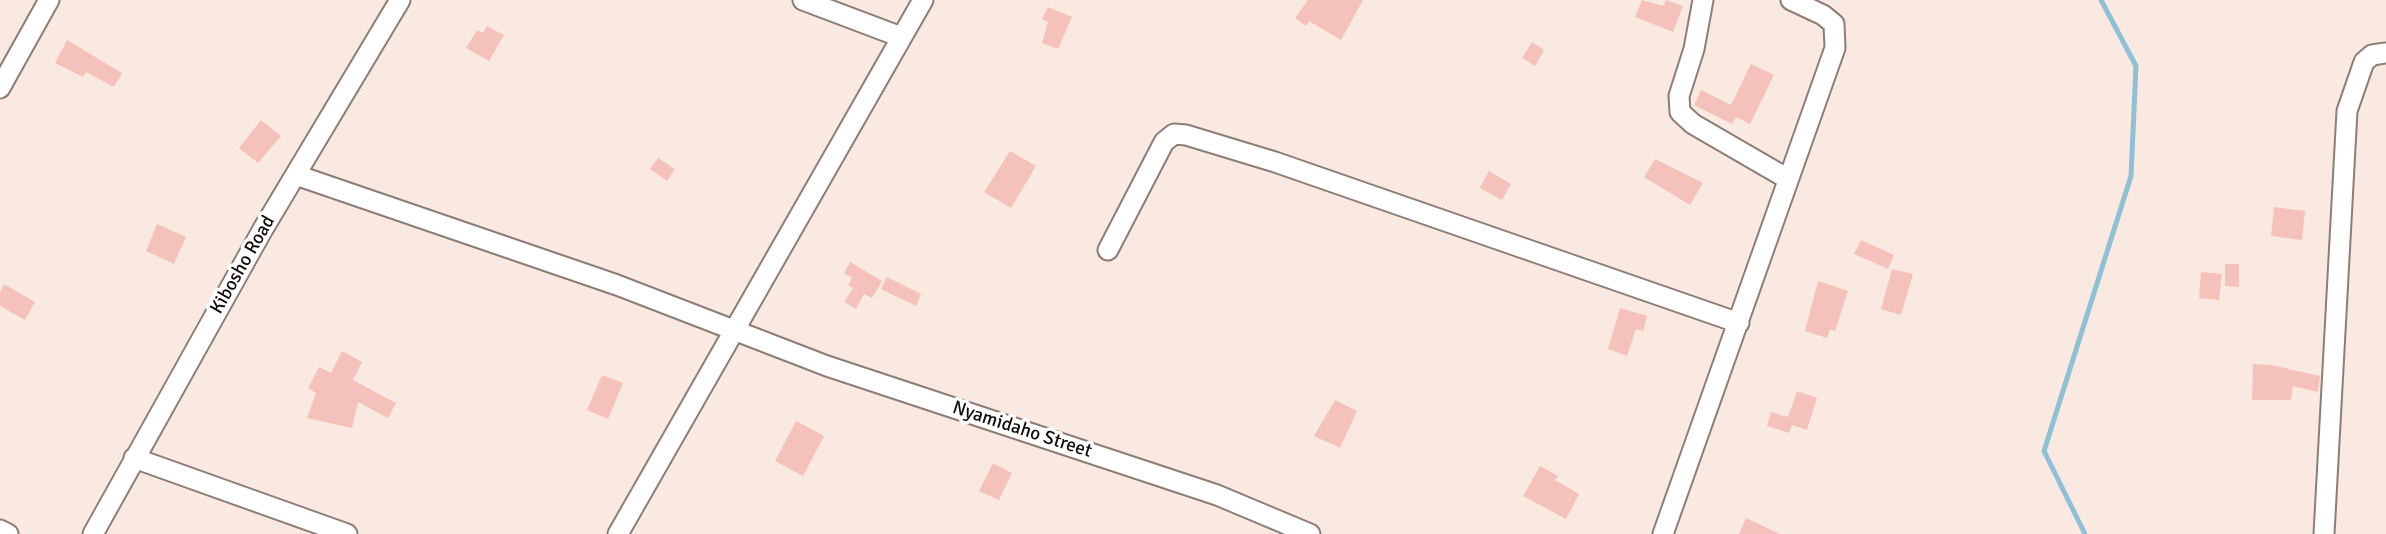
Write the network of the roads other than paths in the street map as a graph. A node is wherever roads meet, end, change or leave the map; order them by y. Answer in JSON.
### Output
{"nodes":[{"id":1,"x":49,"y":0,"type":"edge"},
{"id":2,"x":400,"y":0,"type":"edge"},
{"id":3,"x":803,"y":0,"type":"edge"},
{"id":4,"x":923,"y":0,"type":"edge"},
{"id":5,"x":1703,"y":0,"type":"edge"},
{"id":6,"x":1791,"y":0,"type":"edge"},
{"id":7,"x":901,"y":37,"type":"junction"},
{"id":8,"x":2386,"y":52,"type":"edge"},
{"id":9,"x":0,"y":88,"type":"edge"},
{"id":10,"x":296,"y":175,"type":"junction"},
{"id":11,"x":1788,"y":179,"type":"junction"},
{"id":12,"x":1108,"y":250,"type":"dead end"},
{"id":13,"x":1739,"y":323,"type":"junction"},
{"id":14,"x":733,"y":329,"type":"junction"},
{"id":15,"x":134,"y":458,"type":"junction"},
{"id":16,"x":0,"y":530,"type":"edge"},
{"id":17,"x":8,"y":534,"type":"edge"},
{"id":18,"x":93,"y":534,"type":"edge"},
{"id":19,"x":347,"y":534,"type":"edge"},
{"id":20,"x":618,"y":534,"type":"edge"},
{"id":21,"x":1310,"y":534,"type":"edge"},
{"id":22,"x":1663,"y":534,"type":"edge"},
{"id":23,"x":2324,"y":534,"type":"edge"}],
"edges":[{"from":1,"to":9,"type":"street"},
{"from":2,"to":10,"type":"street","name":"Kibosho Road"},
{"from":3,"to":7,"type":"street"},
{"from":4,"to":7,"type":"street"},
{"from":5,"to":11,"type":"street"},
{"from":6,"to":11,"type":"street"},
{"from":7,"to":14,"type":"street"},
{"from":8,"to":23,"type":"street"},
{"from":10,"to":14,"type":"street","name":"Nyamidaho Street"},
{"from":10,"to":15,"type":"street","name":"Kibosho Road"},
{"from":11,"to":13,"type":"street"},
{"from":12,"to":13,"type":"street"},
{"from":13,"to":22,"type":"street"},
{"from":14,"to":20,"type":"street"},
{"from":14,"to":21,"type":"street","name":"Nyamidaho Street"},
{"from":15,"to":18,"type":"street","name":"Kibosho Road"},
{"from":15,"to":19,"type":"street"},
{"from":16,"to":17,"type":"street"}]}
